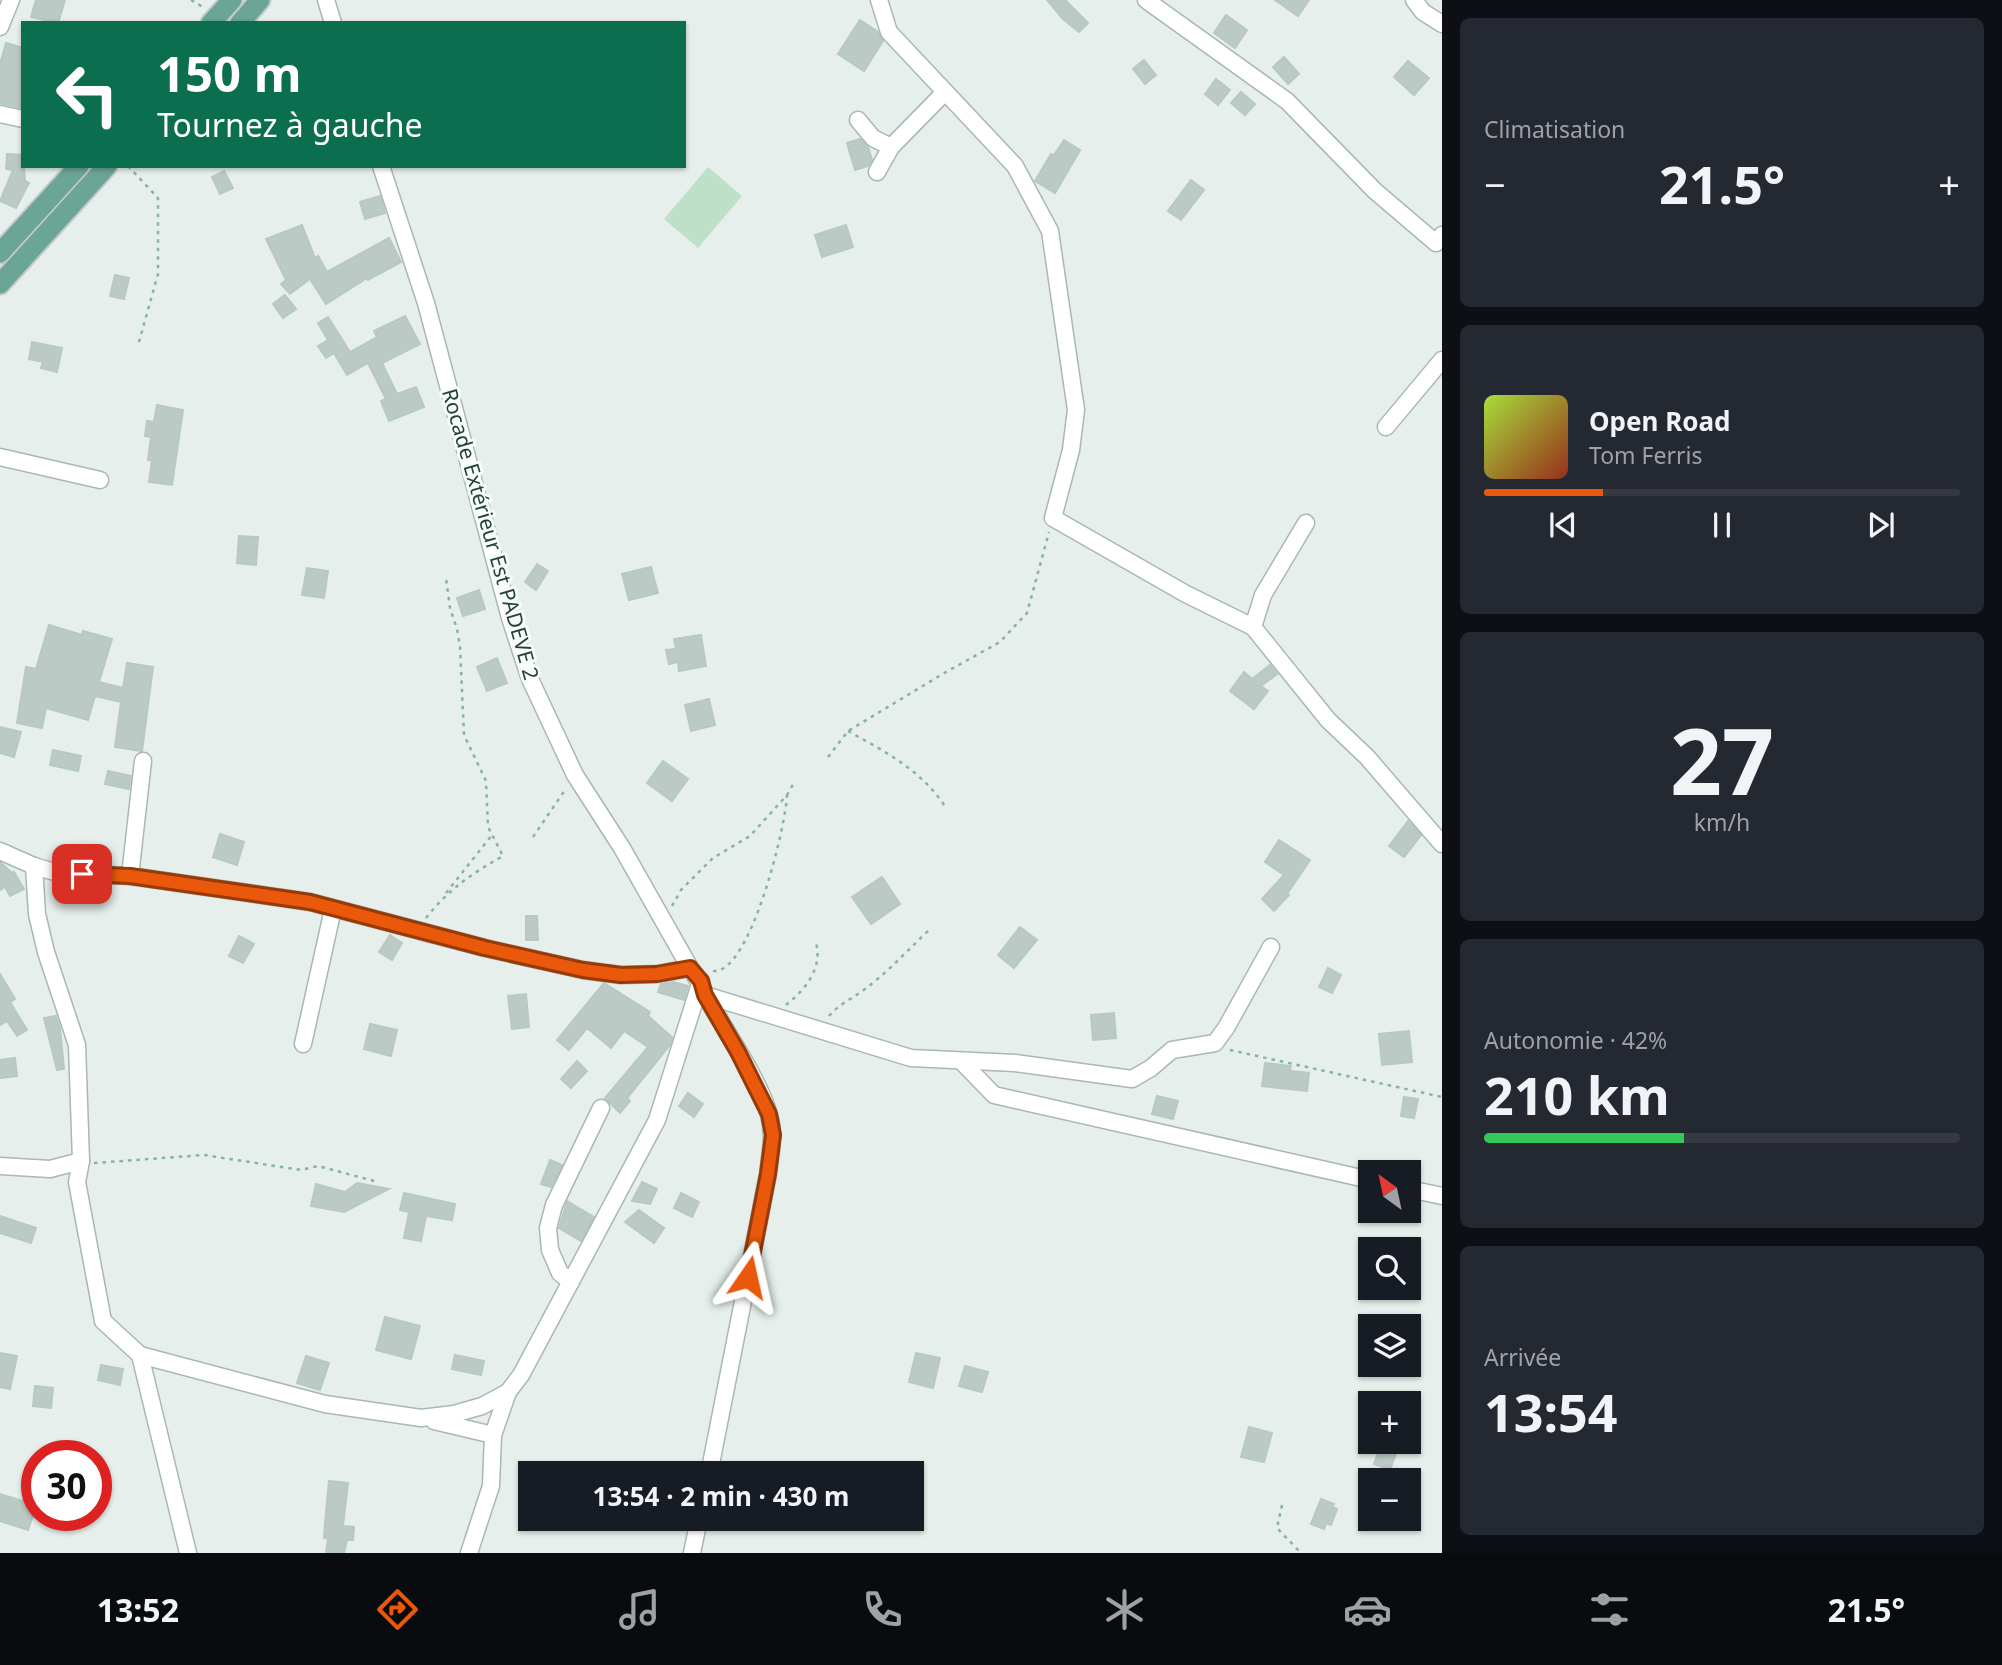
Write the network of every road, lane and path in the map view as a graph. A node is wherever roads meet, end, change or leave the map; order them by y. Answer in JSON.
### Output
{"nodes":[{"id":1,"x":10,"y":0,"type":"edge"},
{"id":2,"x":232,"y":0,"type":"edge"},
{"id":3,"x":260,"y":0,"type":"edge"},
{"id":4,"x":326,"y":0,"type":"edge"},
{"id":5,"x":878,"y":0,"type":"edge"},
{"id":6,"x":1146,"y":0,"type":"edge"},
{"id":7,"x":1414,"y":0,"type":"edge"},
{"id":8,"x":1162,"y":5,"type":"edge"},
{"id":9,"x":213,"y":21,"type":"edge"},
{"id":10,"x":242,"y":21,"type":"edge"},
{"id":11,"x":332,"y":21,"type":"edge"},
{"id":12,"x":1442,"y":24,"type":"edge"},
{"id":13,"x":0,"y":27,"type":"edge"},
{"id":14,"x":945,"y":92,"type":"junction"},
{"id":15,"x":0,"y":114,"type":"edge"},
{"id":16,"x":21,"y":118,"type":"edge"},
{"id":17,"x":858,"y":120,"type":"dead end"},
{"id":18,"x":891,"y":147,"type":"junction"},
{"id":19,"x":77,"y":168,"type":"edge"},
{"id":20,"x":105,"y":168,"type":"edge"},
{"id":21,"x":130,"y":168,"type":"edge"},
{"id":22,"x":382,"y":168,"type":"edge"},
{"id":23,"x":877,"y":172,"type":"dead end"},
{"id":24,"x":1440,"y":242,"type":"edge"},
{"id":25,"x":0,"y":253,"type":"edge"},
{"id":26,"x":0,"y":284,"type":"edge"},
{"id":27,"x":139,"y":342,"type":"dead end"},
{"id":28,"x":1442,"y":360,"type":"edge"},
{"id":29,"x":1386,"y":427,"type":"dead end"},
{"id":30,"x":0,"y":457,"type":"edge"},
{"id":31,"x":100,"y":480,"type":"dead end"},
{"id":32,"x":1053,"y":518,"type":"junction"},
{"id":33,"x":1306,"y":523,"type":"dead end"},
{"id":34,"x":446,"y":578,"type":"dead end"},
{"id":35,"x":1253,"y":627,"type":"junction"},
{"id":36,"x":848,"y":731,"type":"junction"},
{"id":37,"x":828,"y":757,"type":"dead end"},
{"id":38,"x":143,"y":761,"type":"dead end"},
{"id":39,"x":575,"y":775,"type":"junction"},
{"id":40,"x":795,"y":780,"type":"dead end"},
{"id":41,"x":787,"y":795,"type":"junction"},
{"id":42,"x":944,"y":805,"type":"dead end"},
{"id":43,"x":492,"y":835,"type":"junction"},
{"id":44,"x":533,"y":837,"type":"dead end"},
{"id":45,"x":1442,"y":844,"type":"edge"},
{"id":46,"x":0,"y":851,"type":"edge"},
{"id":47,"x":34,"y":866,"type":"junction"},
{"id":48,"x":130,"y":876,"type":"junction"},
{"id":49,"x":443,"y":897,"type":"junction"},
{"id":50,"x":333,"y":909,"type":"junction"},
{"id":51,"x":663,"y":921,"type":"junction"},
{"id":52,"x":931,"y":928,"type":"dead end"},
{"id":53,"x":416,"y":930,"type":"junction"},
{"id":54,"x":816,"y":943,"type":"dead end"},
{"id":55,"x":1270,"y":947,"type":"dead end"},
{"id":56,"x":690,"y":968,"type":"junction"},
{"id":57,"x":703,"y":988,"type":"junction"},
{"id":58,"x":772,"y":1016,"type":"junction"},
{"id":59,"x":818,"y":1030,"type":"junction"},
{"id":60,"x":303,"y":1044,"type":"dead end"},
{"id":61,"x":1233,"y":1051,"type":"dead end"},
{"id":62,"x":962,"y":1062,"type":"junction"},
{"id":63,"x":1442,"y":1097,"type":"edge"},
{"id":64,"x":601,"y":1108,"type":"dead end"},
{"id":65,"x":81,"y":1162,"type":"junction"},
{"id":66,"x":0,"y":1166,"type":"edge"},
{"id":67,"x":1358,"y":1177,"type":"edge"},
{"id":68,"x":378,"y":1182,"type":"dead end"},
{"id":69,"x":1421,"y":1192,"type":"edge"},
{"id":70,"x":1442,"y":1196,"type":"edge"},
{"id":71,"x":571,"y":1282,"type":"junction"},
{"id":72,"x":140,"y":1355,"type":"junction"},
{"id":73,"x":508,"y":1392,"type":"junction"},
{"id":74,"x":421,"y":1418,"type":"junction"},
{"id":75,"x":493,"y":1435,"type":"junction"},
{"id":76,"x":712,"y":1461,"type":"edge"},
{"id":77,"x":1282,"y":1505,"type":"dead end"},
{"id":78,"x":697,"y":1531,"type":"edge"},
{"id":79,"x":188,"y":1553,"type":"edge"},
{"id":80,"x":470,"y":1553,"type":"edge"},
{"id":81,"x":692,"y":1553,"type":"edge"},
{"id":82,"x":1301,"y":1553,"type":"edge"}],
"edges":[{"from":1,"to":13,"type":"street"},
{"from":2,"to":9,"type":"main road"},
{"from":3,"to":10,"type":"main road"},
{"from":4,"to":11,"type":"street"},
{"from":5,"to":14,"type":"street"},
{"from":6,"to":8,"type":"street"},
{"from":7,"to":12,"type":"street"},
{"from":8,"to":24,"type":"street"},
{"from":14,"to":18,"type":"street"},
{"from":14,"to":32,"type":"street"},
{"from":15,"to":16,"type":"street"},
{"from":17,"to":18,"type":"street"},
{"from":18,"to":23,"type":"street"},
{"from":19,"to":25,"type":"main road"},
{"from":20,"to":26,"type":"main road"},
{"from":21,"to":27,"type":"path"},
{"from":22,"to":39,"type":"street","name":"Rocade Extérieur Est PADEVE 2"},
{"from":28,"to":29,"type":"street"},
{"from":30,"to":31,"type":"street"},
{"from":32,"to":35,"type":"street"},
{"from":32,"to":36,"type":"path"},
{"from":33,"to":35,"type":"street"},
{"from":34,"to":43,"type":"path"},
{"from":35,"to":45,"type":"street"},
{"from":36,"to":37,"type":"path"},
{"from":36,"to":42,"type":"path"},
{"from":38,"to":48,"type":"street"},
{"from":39,"to":44,"type":"path"},
{"from":39,"to":51,"type":"street","name":"Rocade Extérieur Est PADEVE 2"},
{"from":40,"to":41,"type":"path"},
{"from":41,"to":51,"type":"path"},
{"from":41,"to":56,"type":"path"},
{"from":43,"to":49,"type":"path"},
{"from":43,"to":49,"type":"path"},
{"from":46,"to":47,"type":"street"},
{"from":47,"to":48,"type":"street"},
{"from":47,"to":65,"type":"street"},
{"from":48,"to":50,"type":"street"},
{"from":49,"to":53,"type":"path"},
{"from":50,"to":53,"type":"street"},
{"from":50,"to":60,"type":"street"},
{"from":51,"to":56,"type":"street","name":"Rocade Extérieur Est PADEVE 2"},
{"from":52,"to":59,"type":"path"},
{"from":53,"to":56,"type":"street"},
{"from":54,"to":58,"type":"path"},
{"from":55,"to":62,"type":"street"},
{"from":56,"to":57,"type":"street","name":"Rocade Extérieur Est PADEVE 2"},
{"from":57,"to":58,"type":"street"},
{"from":57,"to":71,"type":"street"},
{"from":57,"to":76,"type":"street","name":"Rocade Extérieur Est PADEVE 2"},
{"from":58,"to":59,"type":"street"},
{"from":59,"to":62,"type":"street"},
{"from":61,"to":63,"type":"path"},
{"from":62,"to":67,"type":"street"},
{"from":64,"to":71,"type":"street"},
{"from":65,"to":66,"type":"street"},
{"from":65,"to":68,"type":"path"},
{"from":65,"to":72,"type":"street"},
{"from":69,"to":70,"type":"street"},
{"from":71,"to":73,"type":"street"},
{"from":72,"to":74,"type":"street"},
{"from":72,"to":79,"type":"street"},
{"from":73,"to":74,"type":"street"},
{"from":73,"to":75,"type":"street"},
{"from":74,"to":75,"type":"street"},
{"from":75,"to":80,"type":"street"},
{"from":77,"to":82,"type":"path"},
{"from":78,"to":81,"type":"street"}]}
